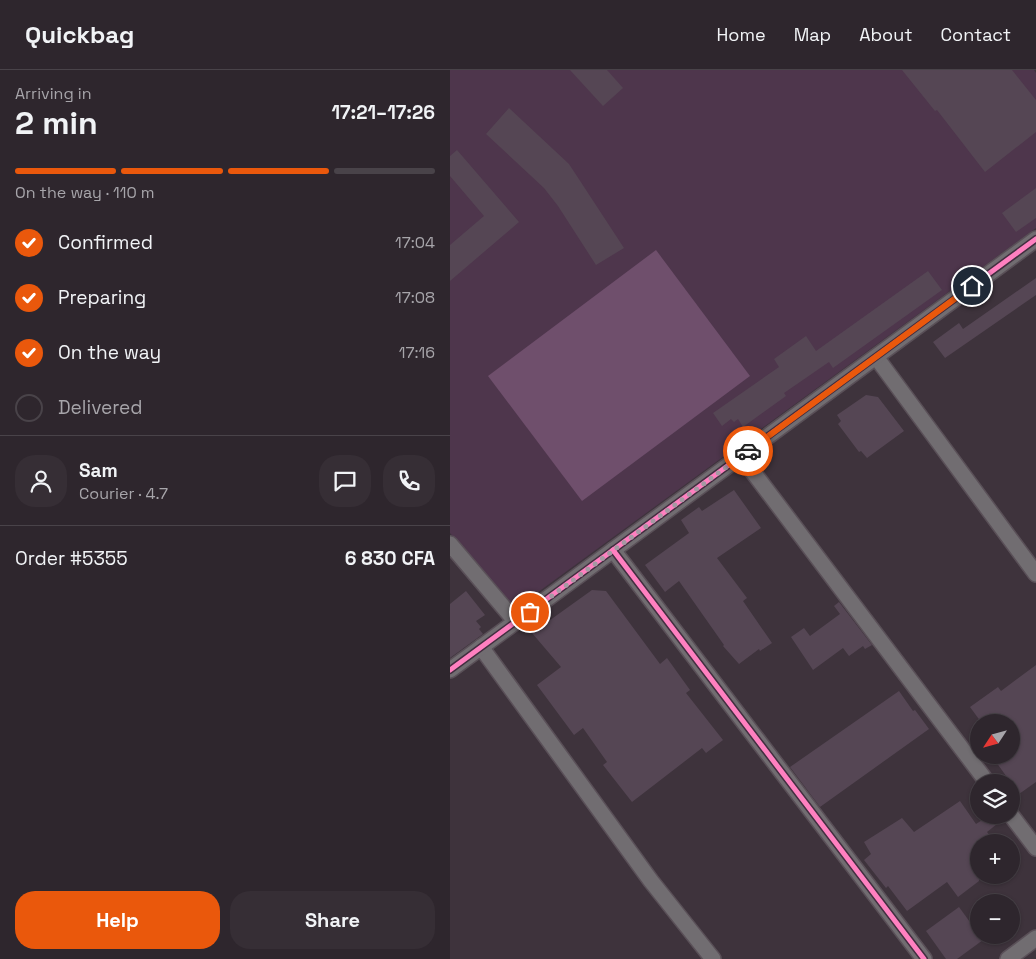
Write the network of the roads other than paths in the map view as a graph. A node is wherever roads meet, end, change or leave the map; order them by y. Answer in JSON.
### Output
{"nodes":[{"id":1,"x":1036,"y":239,"type":"edge"},
{"id":2,"x":876,"y":357,"type":"junction"},
{"id":3,"x":741,"y":456,"type":"junction"},
{"id":4,"x":450,"y":544,"type":"edge"},
{"id":5,"x":613,"y":550,"type":"junction"},
{"id":6,"x":1036,"y":574,"type":"edge"},
{"id":7,"x":516,"y":622,"type":"junction"},
{"id":8,"x":481,"y":647,"type":"junction"},
{"id":9,"x":450,"y":670,"type":"edge"},
{"id":10,"x":981,"y":774,"type":"edge"},
{"id":11,"x":1018,"y":824,"type":"edge"},
{"id":12,"x":1036,"y":848,"type":"edge"},
{"id":13,"x":1036,"y":938,"type":"edge"},
{"id":14,"x":713,"y":959,"type":"edge"},
{"id":15,"x":924,"y":959,"type":"edge"},
{"id":16,"x":1008,"y":959,"type":"edge"}],
"edges":[{"from":1,"to":2,"type":"street"},
{"from":2,"to":3,"type":"street"},
{"from":2,"to":6,"type":"street"},
{"from":3,"to":5,"type":"street"},
{"from":3,"to":10,"type":"street"},
{"from":4,"to":7,"type":"street"},
{"from":5,"to":7,"type":"street"},
{"from":5,"to":15,"type":"street"},
{"from":7,"to":8,"type":"street"},
{"from":8,"to":9,"type":"street"},
{"from":8,"to":14,"type":"street"},
{"from":11,"to":12,"type":"street"},
{"from":13,"to":16,"type":"street"}]}
